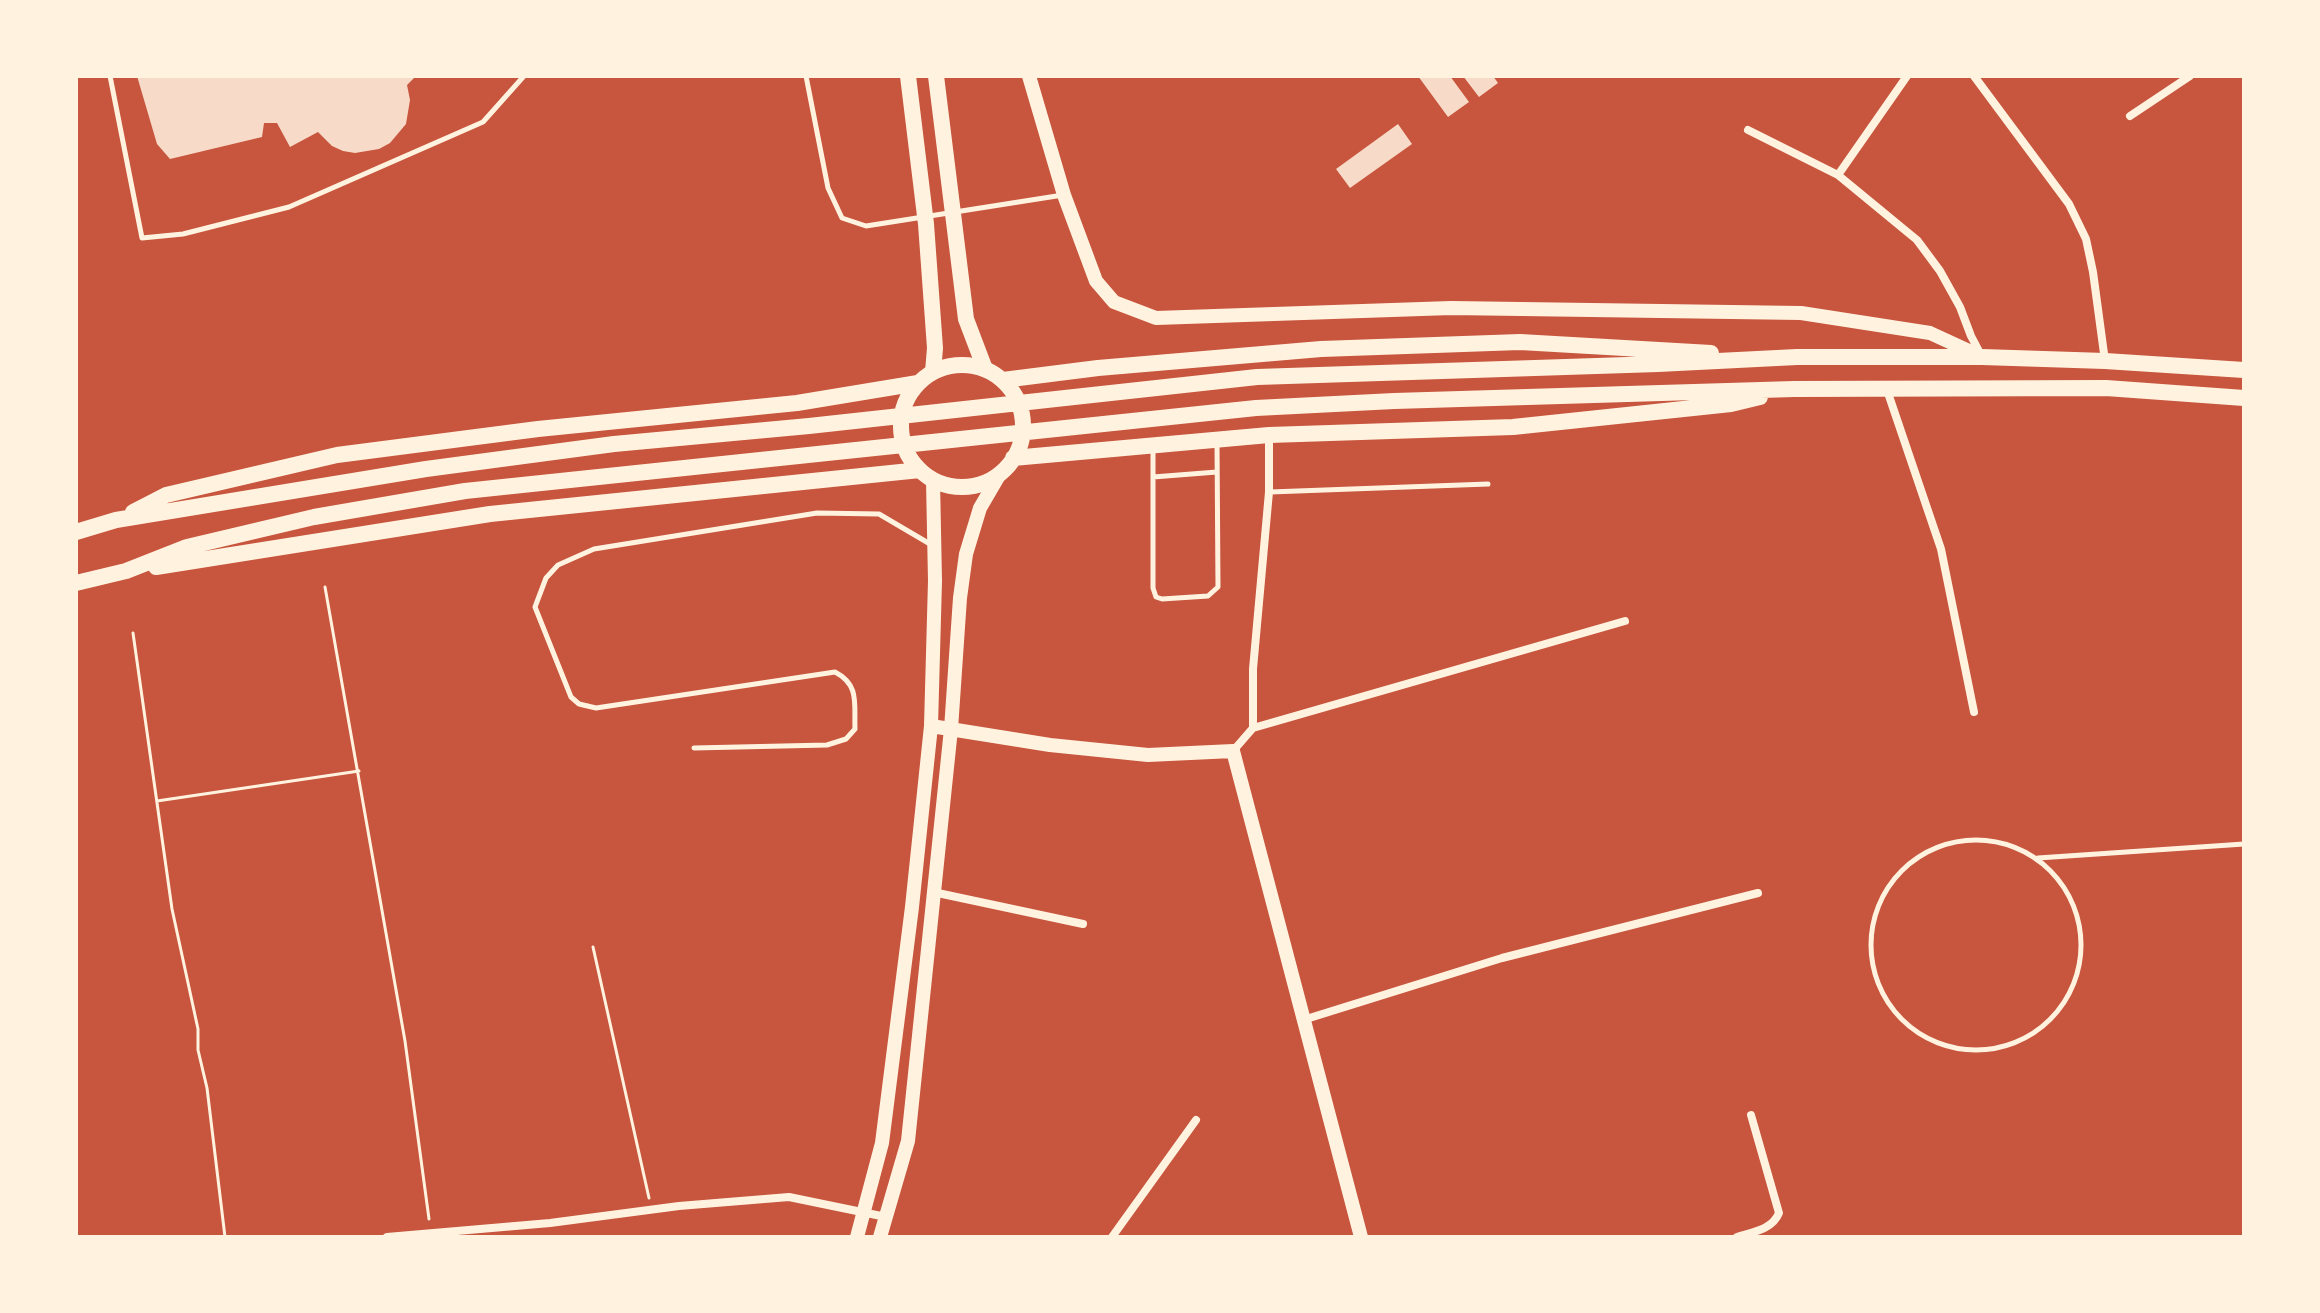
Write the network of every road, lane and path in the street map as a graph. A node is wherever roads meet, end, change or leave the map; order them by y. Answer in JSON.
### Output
{"nodes":[{"id":1,"x":110,"y":76,"type":"edge"},
{"id":2,"x":524,"y":76,"type":"edge"},
{"id":3,"x":806,"y":76,"type":"edge"},
{"id":4,"x":908,"y":76,"type":"edge"},
{"id":5,"x":936,"y":76,"type":"edge"},
{"id":6,"x":1029,"y":76,"type":"edge"},
{"id":7,"x":1907,"y":76,"type":"edge"},
{"id":8,"x":1974,"y":76,"type":"edge"},
{"id":9,"x":2190,"y":76,"type":"edge"},
{"id":10,"x":2130,"y":116,"type":"dead end"},
{"id":11,"x":944,"y":129,"type":"junction"},
{"id":12,"x":1748,"y":130,"type":"dead end"},
{"id":13,"x":915,"y":135,"type":"junction"},
{"id":14,"x":1838,"y":175,"type":"junction"},
{"id":15,"x":1064,"y":195,"type":"junction"},
{"id":16,"x":1797,"y":357,"type":"junction"},
{"id":17,"x":1982,"y":357,"type":"junction"},
{"id":18,"x":2105,"y":361,"type":"junction"},
{"id":19,"x":985,"y":369,"type":"junction"},
{"id":20,"x":2244,"y":370,"type":"edge"},
{"id":21,"x":933,"y":372,"type":"junction"},
{"id":22,"x":1003,"y":380,"type":"junction"},
{"id":23,"x":918,"y":383,"type":"junction"},
{"id":24,"x":1794,"y":389,"type":"junction"},
{"id":25,"x":1887,"y":389,"type":"junction"},
{"id":26,"x":2244,"y":398,"type":"edge"},
{"id":27,"x":1269,"y":435,"type":"junction"},
{"id":28,"x":1217,"y":441,"type":"junction"},
{"id":29,"x":1153,"y":446,"type":"junction"},
{"id":30,"x":1013,"y":458,"type":"junction"},
{"id":31,"x":1001,"y":472,"type":"junction"},
{"id":32,"x":1217,"y":472,"type":"junction"},
{"id":33,"x":926,"y":475,"type":"junction"},
{"id":34,"x":1153,"y":477,"type":"junction"},
{"id":35,"x":1488,"y":484,"type":"dead end"},
{"id":36,"x":1269,"y":492,"type":"junction"},
{"id":37,"x":116,"y":520,"type":"junction"},
{"id":38,"x":76,"y":532,"type":"edge"},
{"id":39,"x":934,"y":547,"type":"junction"},
{"id":40,"x":126,"y":571,"type":"junction"},
{"id":41,"x":76,"y":583,"type":"edge"},
{"id":42,"x":325,"y":587,"type":"dead end"},
{"id":43,"x":1625,"y":621,"type":"dead end"},
{"id":44,"x":133,"y":633,"type":"dead end"},
{"id":45,"x":1974,"y":712,"type":"dead end"},
{"id":46,"x":931,"y":726,"type":"junction"},
{"id":47,"x":1253,"y":728,"type":"junction"},
{"id":48,"x":951,"y":729,"type":"junction"},
{"id":49,"x":694,"y":748,"type":"dead end"},
{"id":50,"x":1233,"y":751,"type":"junction"},
{"id":51,"x":359,"y":771,"type":"junction"},
{"id":52,"x":156,"y":801,"type":"junction"},
{"id":53,"x":2244,"y":844,"type":"edge"},
{"id":54,"x":2036,"y":859,"type":"junction"},
{"id":55,"x":933,"y":892,"type":"junction"},
{"id":56,"x":1758,"y":893,"type":"dead end"},
{"id":57,"x":1083,"y":924,"type":"dead end"},
{"id":58,"x":593,"y":947,"type":"dead end"},
{"id":59,"x":1303,"y":1020,"type":"junction"},
{"id":60,"x":1751,"y":1115,"type":"dead end"},
{"id":61,"x":1196,"y":1120,"type":"dead end"},
{"id":62,"x":652,"y":1210,"type":"junction"},
{"id":63,"x":865,"y":1212,"type":"junction"},
{"id":64,"x":887,"y":1217,"type":"junction"},
{"id":65,"x":431,"y":1232,"type":"junction"},
{"id":66,"x":225,"y":1237,"type":"edge"},
{"id":67,"x":387,"y":1237,"type":"edge"},
{"id":68,"x":857,"y":1237,"type":"edge"},
{"id":69,"x":880,"y":1237,"type":"edge"},
{"id":70,"x":1112,"y":1237,"type":"edge"},
{"id":71,"x":1361,"y":1237,"type":"edge"},
{"id":72,"x":1737,"y":1237,"type":"edge"}],
"edges":[{"from":1,"to":2,"type":"lane"},
{"from":3,"to":15,"type":"lane"},
{"from":4,"to":13,"type":"main road"},
{"from":5,"to":11,"type":"main road"},
{"from":6,"to":15,"type":"main road"},
{"from":7,"to":14,"type":"street"},
{"from":8,"to":18,"type":"street"},
{"from":9,"to":10,"type":"street"},
{"from":11,"to":13,"type":"main road"},
{"from":11,"to":19,"type":"main road"},
{"from":12,"to":14,"type":"street"},
{"from":13,"to":21,"type":"main road"},
{"from":14,"to":17,"type":"street"},
{"from":15,"to":17,"type":"main road"},
{"from":16,"to":17,"type":"main road"},
{"from":16,"to":22,"type":"main road"},
{"from":16,"to":37,"type":"main road"},
{"from":17,"to":18,"type":"main road"},
{"from":18,"to":20,"type":"main road"},
{"from":19,"to":21,"type":"main road"},
{"from":19,"to":22,"type":"main road"},
{"from":21,"to":23,"type":"main road"},
{"from":22,"to":30,"type":"main road"},
{"from":23,"to":33,"type":"main road"},
{"from":23,"to":37,"type":"main road"},
{"from":24,"to":25,"type":"main road"},
{"from":24,"to":27,"type":"main road"},
{"from":24,"to":40,"type":"main road"},
{"from":25,"to":26,"type":"main road"},
{"from":25,"to":45,"type":"street"},
{"from":27,"to":28,"type":"main road"},
{"from":27,"to":36,"type":"street"},
{"from":28,"to":29,"type":"main road"},
{"from":28,"to":32,"type":"lane"},
{"from":29,"to":30,"type":"main road"},
{"from":29,"to":34,"type":"lane"},
{"from":30,"to":31,"type":"main road"},
{"from":31,"to":33,"type":"main road"},
{"from":31,"to":48,"type":"main road"},
{"from":32,"to":34,"type":"lane"},
{"from":32,"to":34,"type":"lane"},
{"from":33,"to":39,"type":"main road"},
{"from":33,"to":40,"type":"main road"},
{"from":35,"to":36,"type":"lane"},
{"from":36,"to":47,"type":"street"},
{"from":37,"to":38,"type":"main road"},
{"from":39,"to":46,"type":"main road"},
{"from":39,"to":49,"type":"lane"},
{"from":40,"to":41,"type":"main road"},
{"from":42,"to":51,"type":"path"},
{"from":43,"to":47,"type":"street"},
{"from":44,"to":52,"type":"path"},
{"from":46,"to":48,"type":"main road"},
{"from":46,"to":63,"type":"main road"},
{"from":47,"to":50,"type":"street"},
{"from":48,"to":50,"type":"main road"},
{"from":48,"to":55,"type":"main road"},
{"from":50,"to":59,"type":"main road"},
{"from":51,"to":52,"type":"path"},
{"from":51,"to":65,"type":"path"},
{"from":52,"to":66,"type":"path"},
{"from":53,"to":54,"type":"lane"},
{"from":54,"to":54,"type":"lane"},
{"from":55,"to":57,"type":"street"},
{"from":55,"to":64,"type":"main road"},
{"from":56,"to":59,"type":"street"},
{"from":58,"to":62,"type":"path"},
{"from":59,"to":71,"type":"main road"},
{"from":60,"to":72,"type":"street"},
{"from":61,"to":70,"type":"street"},
{"from":62,"to":63,"type":"street"},
{"from":62,"to":65,"type":"street"},
{"from":63,"to":64,"type":"street"},
{"from":63,"to":68,"type":"main road"},
{"from":64,"to":69,"type":"main road"},
{"from":65,"to":67,"type":"street"}]}
